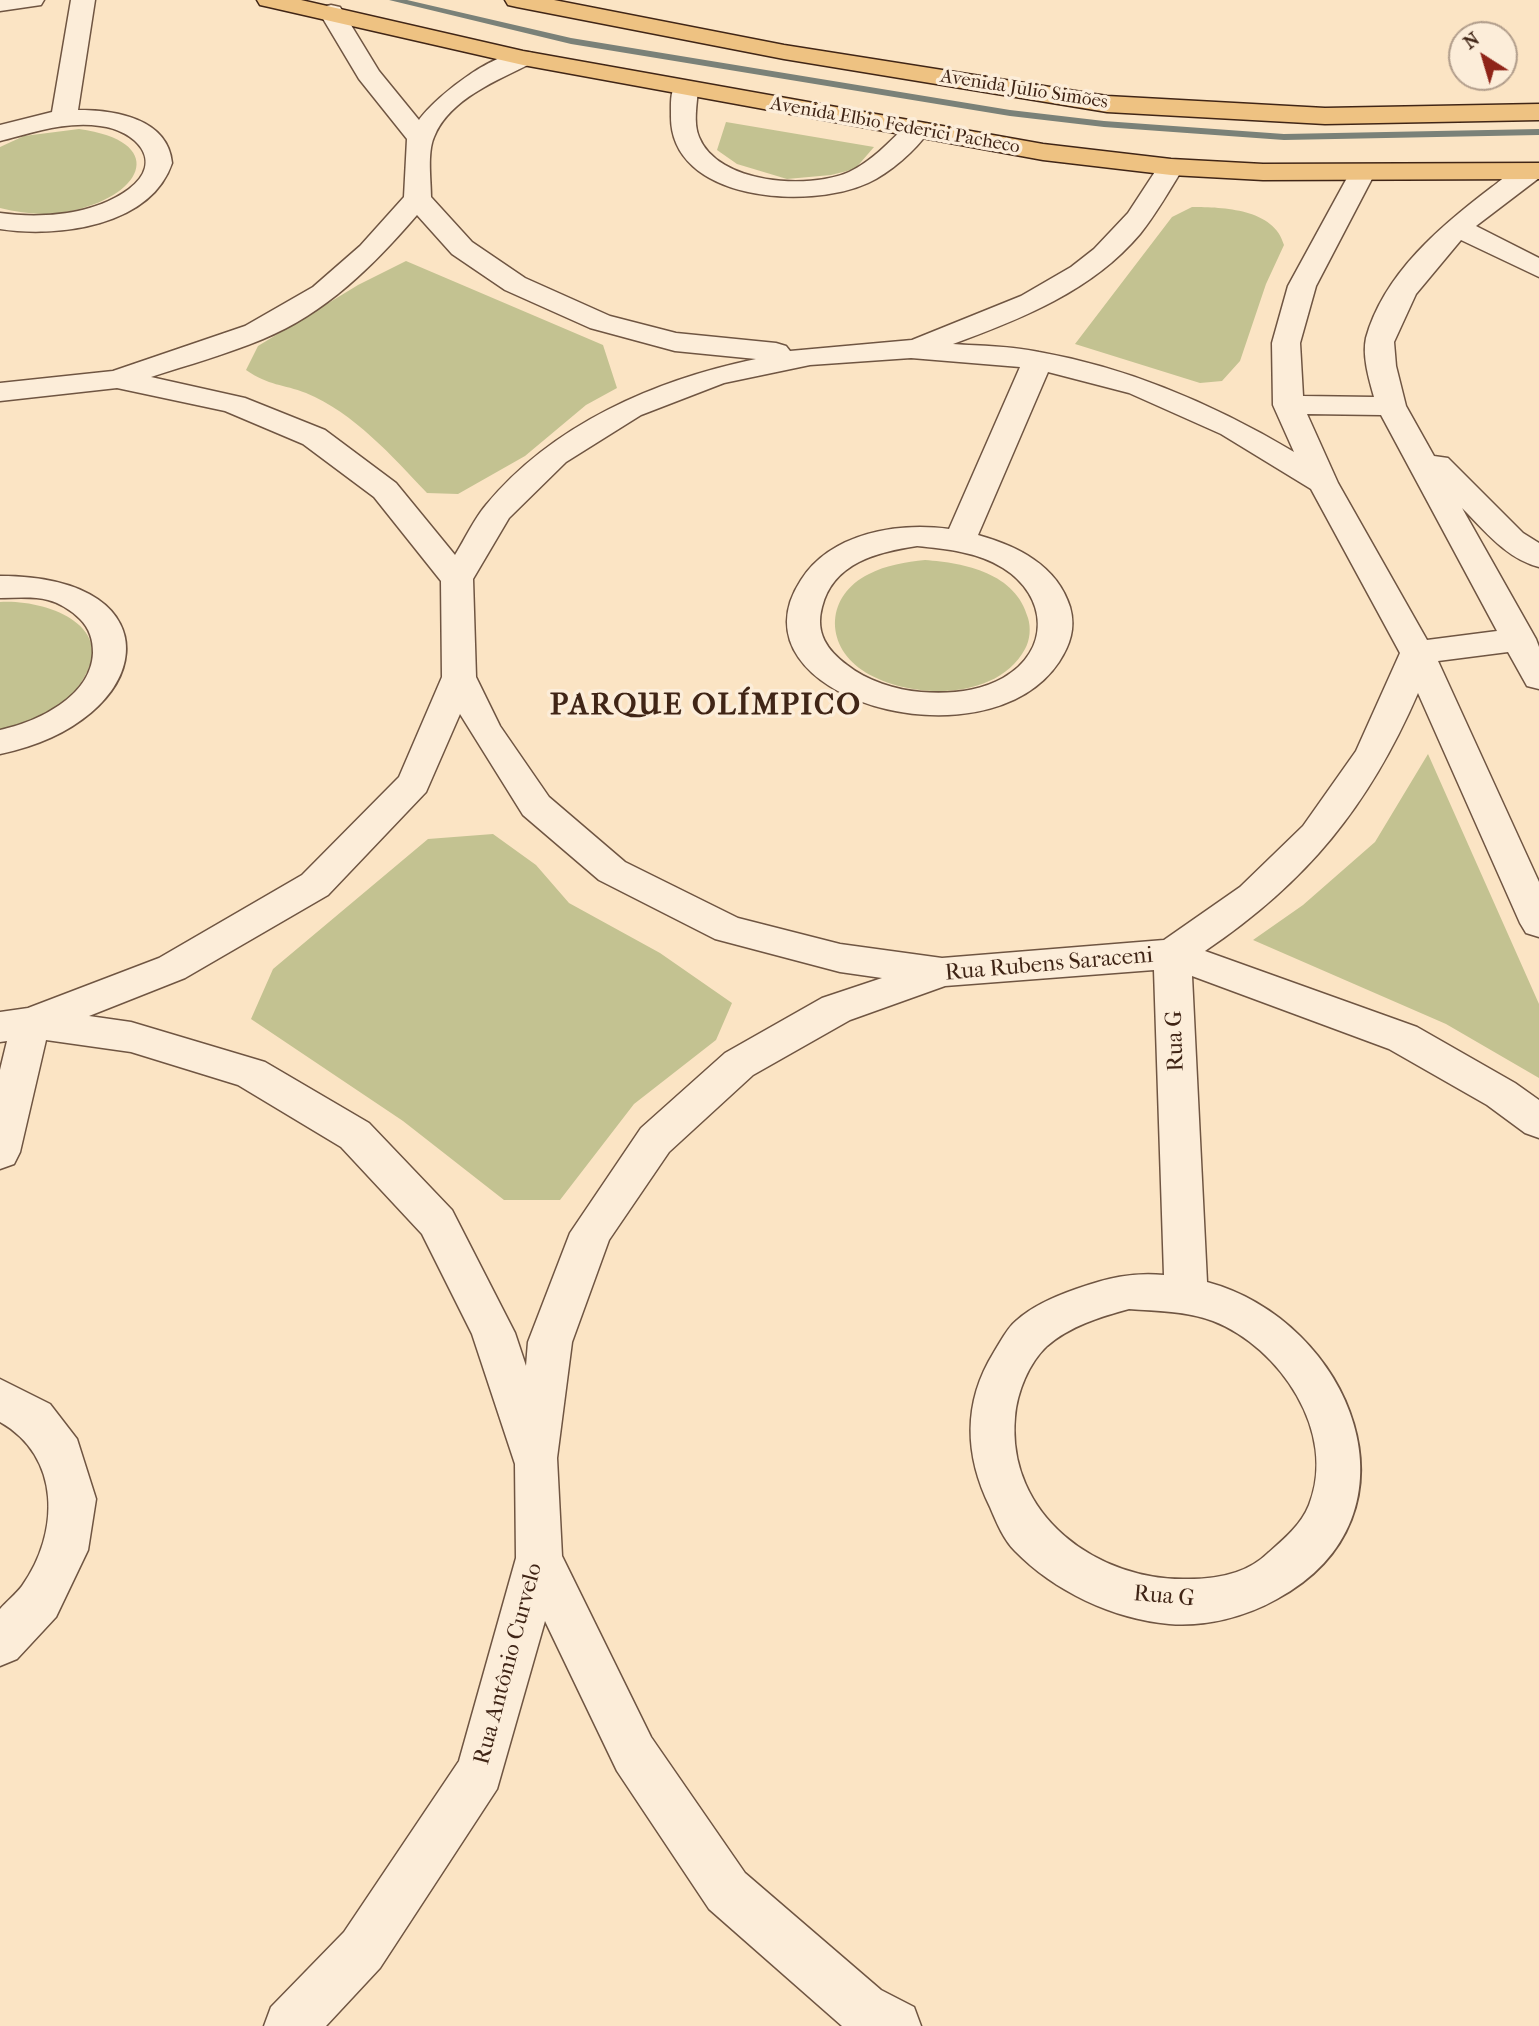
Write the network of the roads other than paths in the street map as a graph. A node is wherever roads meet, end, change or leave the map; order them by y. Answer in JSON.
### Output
{"nodes":[{"id":1,"x":32,"y":0,"type":"edge"},
{"id":2,"x":83,"y":0,"type":"edge"},
{"id":3,"x":269,"y":0,"type":"edge"},
{"id":4,"x":517,"y":0,"type":"edge"},
{"id":5,"x":0,"y":4,"type":"edge"},
{"id":6,"x":331,"y":12,"type":"junction"},
{"id":7,"x":523,"y":58,"type":"junction"},
{"id":8,"x":685,"y":89,"type":"junction"},
{"id":9,"x":1539,"y":112,"type":"edge"},
{"id":10,"x":64,"y":117,"type":"junction"},
{"id":11,"x":916,"y":131,"type":"junction"},
{"id":12,"x":0,"y":132,"type":"edge"},
{"id":13,"x":420,"y":138,"type":"junction"},
{"id":14,"x":1171,"y":167,"type":"junction"},
{"id":15,"x":1535,"y":171,"type":"edge"},
{"id":16,"x":1362,"y":173,"type":"junction"},
{"id":17,"x":417,"y":198,"type":"junction"},
{"id":18,"x":0,"y":221,"type":"edge"},
{"id":19,"x":1456,"y":227,"type":"junction"},
{"id":20,"x":1539,"y":269,"type":"edge"},
{"id":21,"x":911,"y":349,"type":"junction"},
{"id":22,"x":810,"y":356,"type":"junction"},
{"id":23,"x":1038,"y":360,"type":"junction"},
{"id":24,"x":117,"y":379,"type":"junction"},
{"id":25,"x":0,"y":392,"type":"edge"},
{"id":26,"x":1288,"y":405,"type":"junction"},
{"id":27,"x":1391,"y":406,"type":"junction"},
{"id":28,"x":1406,"y":435,"type":"junction"},
{"id":29,"x":1323,"y":483,"type":"junction"},
{"id":30,"x":960,"y":540,"type":"junction"},
{"id":31,"x":1539,"y":557,"type":"edge"},
{"id":32,"x":457,"y":579,"type":"junction"},
{"id":33,"x":0,"y":587,"type":"edge"},
{"id":34,"x":1519,"y":639,"type":"junction"},
{"id":35,"x":1417,"y":653,"type":"junction"},
{"id":36,"x":459,"y":677,"type":"junction"},
{"id":37,"x":1539,"y":678,"type":"edge"},
{"id":38,"x":0,"y":742,"type":"edge"},
{"id":39,"x":1539,"y":923,"type":"edge"},
{"id":40,"x":1172,"y":954,"type":"junction"},
{"id":41,"x":944,"y":972,"type":"junction"},
{"id":42,"x":16,"y":1025,"type":"edge"},
{"id":43,"x":1539,"y":1122,"type":"edge"},
{"id":44,"x":0,"y":1152,"type":"edge"},
{"id":45,"x":1186,"y":1295,"type":"junction"},
{"id":46,"x":0,"y":1399,"type":"edge"},
{"id":47,"x":537,"y":1464,"type":"junction"},
{"id":48,"x":540,"y":1558,"type":"junction"},
{"id":49,"x":0,"y":1643,"type":"edge"},
{"id":50,"x":290,"y":2026,"type":"edge"},
{"id":51,"x":895,"y":2026,"type":"edge"}],
"edges":[{"from":1,"to":5,"type":"street"},
{"from":2,"to":10,"type":"street"},
{"from":3,"to":6,"type":"main road","name":"Avenida Elbio Federici Pacheco"},
{"from":4,"to":9,"type":"main road","name":"Avenida Julio Simões"},
{"from":6,"to":7,"type":"main road","name":"Avenida Elbio Federici Pacheco"},
{"from":6,"to":13,"type":"street"},
{"from":7,"to":8,"type":"main road","name":"Avenida Elbio Federici Pacheco"},
{"from":7,"to":13,"type":"street"},
{"from":8,"to":11,"type":"main road","name":"Avenida Elbio Federici Pacheco"},
{"from":8,"to":11,"type":"street"},
{"from":10,"to":12,"type":"street"},
{"from":10,"to":18,"type":"street"},
{"from":11,"to":14,"type":"main road","name":"Avenida Elbio Federici Pacheco"},
{"from":13,"to":17,"type":"street"},
{"from":14,"to":16,"type":"main road","name":"Avenida Elbio Federici Pacheco"},
{"from":14,"to":21,"type":"street"},
{"from":15,"to":16,"type":"main road","name":"Avenida Elbio Federici Pacheco"},
{"from":15,"to":19,"type":"street"},
{"from":16,"to":26,"type":"street"},
{"from":17,"to":22,"type":"street"},
{"from":17,"to":24,"type":"street"},
{"from":19,"to":20,"type":"street"},
{"from":19,"to":27,"type":"street"},
{"from":21,"to":22,"type":"street"},
{"from":21,"to":23,"type":"street"},
{"from":22,"to":32,"type":"street"},
{"from":23,"to":29,"type":"street"},
{"from":23,"to":30,"type":"street"},
{"from":24,"to":25,"type":"street"},
{"from":24,"to":32,"type":"street"},
{"from":26,"to":27,"type":"street"},
{"from":26,"to":29,"type":"street"},
{"from":27,"to":28,"type":"street"},
{"from":28,"to":31,"type":"street"},
{"from":28,"to":34,"type":"street"},
{"from":29,"to":35,"type":"street"},
{"from":30,"to":30,"type":"street"},
{"from":32,"to":36,"type":"street"},
{"from":33,"to":38,"type":"street"},
{"from":34,"to":35,"type":"street"},
{"from":34,"to":37,"type":"street"},
{"from":35,"to":39,"type":"street"},
{"from":35,"to":40,"type":"street"},
{"from":36,"to":41,"type":"street"},
{"from":36,"to":42,"type":"street"},
{"from":40,"to":41,"type":"street","name":"Rua Rubens Saraceni"},
{"from":40,"to":43,"type":"street"},
{"from":40,"to":45,"type":"street","name":"Rua G"},
{"from":41,"to":47,"type":"street","name":"Rua Rubens Saraceni"},
{"from":42,"to":44,"type":"street"},
{"from":42,"to":47,"type":"street","name":"Rua Antônio Curvelo"},
{"from":45,"to":45,"type":"street","name":"Rua G"},
{"from":46,"to":49,"type":"street"},
{"from":47,"to":48,"type":"street","name":"Rua Antônio Curvelo"},
{"from":48,"to":50,"type":"street","name":"Rua Antônio Curvelo"},
{"from":48,"to":51,"type":"street"}]}
